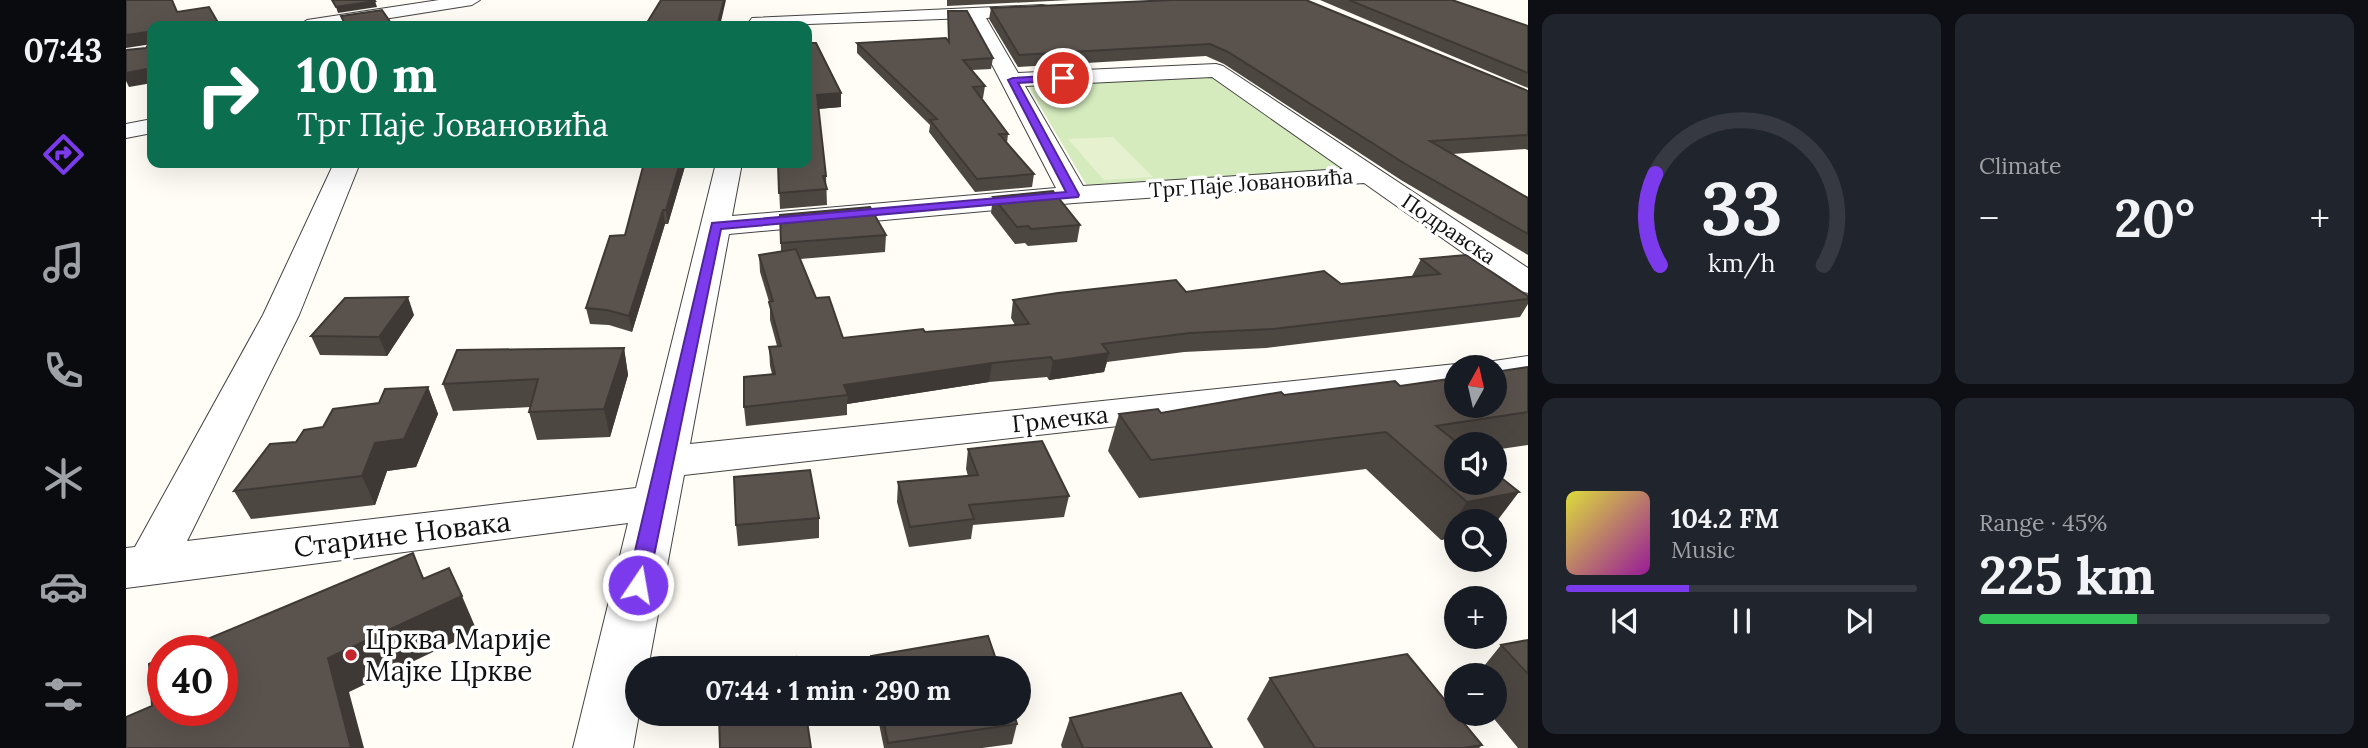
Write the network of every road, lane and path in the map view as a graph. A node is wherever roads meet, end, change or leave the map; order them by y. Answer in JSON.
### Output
{"nodes":[{"id":1,"x":472,"y":0,"type":"edge"},
{"id":2,"x":761,"y":0,"type":"edge"},
{"id":3,"x":1056,"y":9,"type":"edge"},
{"id":4,"x":974,"y":13,"type":"junction"},
{"id":5,"x":311,"y":19,"type":"edge"},
{"id":6,"x":758,"y":21,"type":"edge"},
{"id":7,"x":812,"y":21,"type":"edge"},
{"id":8,"x":1013,"y":80,"type":"junction"},
{"id":9,"x":147,"y":127,"type":"edge"},
{"id":10,"x":126,"y":131,"type":"edge"},
{"id":11,"x":345,"y":168,"type":"edge"},
{"id":12,"x":728,"y":168,"type":"edge"},
{"id":13,"x":1369,"y":175,"type":"junction"},
{"id":14,"x":1074,"y":195,"type":"junction"},
{"id":15,"x":716,"y":226,"type":"junction"},
{"id":16,"x":1528,"y":283,"type":"edge"},
{"id":17,"x":1528,"y":368,"type":"edge"},
{"id":18,"x":1507,"y":370,"type":"edge"},
{"id":19,"x":1444,"y":378,"type":"edge"},
{"id":20,"x":659,"y":483,"type":"junction"},
{"id":21,"x":138,"y":566,"type":"edge"},
{"id":22,"x":603,"y":748,"type":"edge"}],
"edges":[{"from":1,"to":5,"type":"street"},
{"from":2,"to":6,"type":"street"},
{"from":3,"to":4,"type":"street"},
{"from":4,"to":7,"type":"street"},
{"from":4,"to":8,"type":"street"},
{"from":8,"to":13,"type":"street","name":"Трг Паје Јовановића"},
{"from":8,"to":14,"type":"street"},
{"from":9,"to":10,"type":"street"},
{"from":11,"to":21,"type":"street","name":"Старине Новака"},
{"from":12,"to":15,"type":"street"},
{"from":13,"to":14,"type":"street","name":"Трг Паје Јовановића"},
{"from":13,"to":16,"type":"street","name":"Подравска"},
{"from":14,"to":15,"type":"street","name":"Трг Паје Јовановића"},
{"from":15,"to":20,"type":"street"},
{"from":17,"to":18,"type":"street"},
{"from":19,"to":20,"type":"street","name":"Грмечка"},
{"from":20,"to":21,"type":"street","name":"Старине Новака"},
{"from":20,"to":22,"type":"street"}]}
